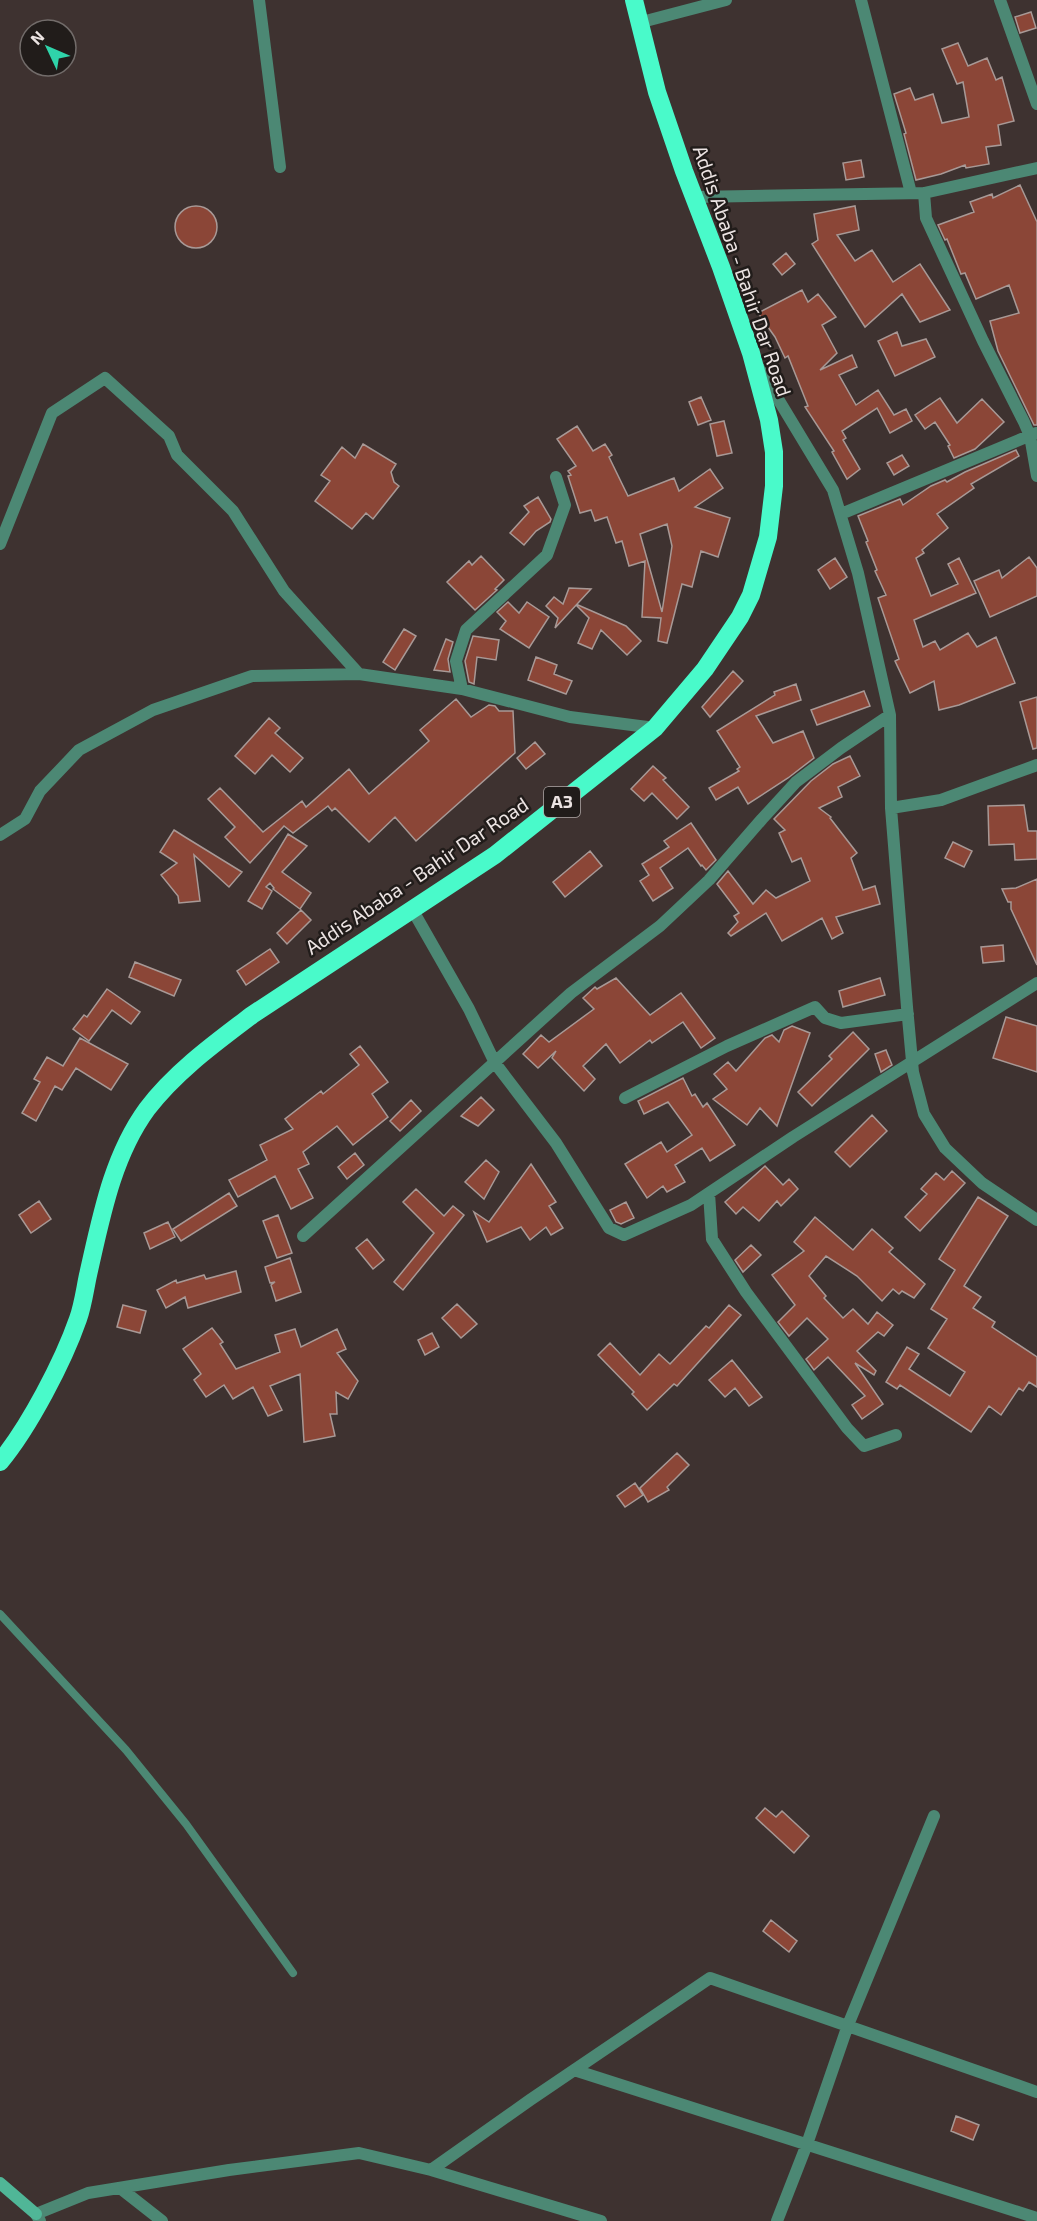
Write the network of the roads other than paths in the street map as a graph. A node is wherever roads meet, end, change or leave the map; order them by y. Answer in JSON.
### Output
{"nodes":[{"id":1,"x":259,"y":0,"type":"edge"},
{"id":2,"x":634,"y":0,"type":"edge"},
{"id":3,"x":726,"y":0,"type":"edge"},
{"id":4,"x":861,"y":0,"type":"edge"},
{"id":5,"x":1000,"y":0,"type":"edge"},
{"id":6,"x":638,"y":23,"type":"junction"},
{"id":7,"x":1037,"y":104,"type":"edge"},
{"id":8,"x":280,"y":167,"type":"dead end"},
{"id":9,"x":1037,"y":168,"type":"edge"},
{"id":10,"x":911,"y":193,"type":"junction"},
{"id":11,"x":924,"y":193,"type":"junction"},
{"id":12,"x":694,"y":197,"type":"junction"},
{"id":13,"x":751,"y":353,"type":"junction"},
{"id":14,"x":1033,"y":435,"type":"edge"},
{"id":15,"x":1037,"y":476,"type":"edge"},
{"id":16,"x":556,"y":477,"type":"dead end"},
{"id":17,"x":841,"y":514,"type":"junction"},
{"id":18,"x":0,"y":544,"type":"edge"},
{"id":19,"x":359,"y":674,"type":"junction"},
{"id":20,"x":462,"y":689,"type":"junction"},
{"id":21,"x":890,"y":715,"type":"junction"},
{"id":22,"x":656,"y":728,"type":"junction"},
{"id":23,"x":1037,"y":765,"type":"edge"},
{"id":24,"x":891,"y":808,"type":"junction"},
{"id":25,"x":0,"y":835,"type":"edge"},
{"id":26,"x":412,"y":909,"type":"junction"},
{"id":27,"x":1037,"y":983,"type":"edge"},
{"id":28,"x":908,"y":1014,"type":"junction"},
{"id":29,"x":912,"y":1062,"type":"junction"},
{"id":30,"x":495,"y":1063,"type":"junction"},
{"id":31,"x":625,"y":1098,"type":"dead end"},
{"id":32,"x":709,"y":1193,"type":"junction"},
{"id":33,"x":1037,"y":1220,"type":"edge"},
{"id":34,"x":303,"y":1236,"type":"dead end"},
{"id":35,"x":896,"y":1435,"type":"dead end"},
{"id":36,"x":0,"y":1462,"type":"edge"},
{"id":37,"x":0,"y":1614,"type":"edge"},
{"id":38,"x":934,"y":1816,"type":"dead end"},
{"id":39,"x":293,"y":1973,"type":"dead end"},
{"id":40,"x":848,"y":2025,"type":"junction"},
{"id":41,"x":574,"y":2070,"type":"junction"},
{"id":42,"x":1037,"y":2092,"type":"edge"},
{"id":43,"x":807,"y":2144,"type":"junction"},
{"id":44,"x":431,"y":2170,"type":"junction"},
{"id":45,"x":0,"y":2182,"type":"edge"},
{"id":46,"x":120,"y":2188,"type":"junction"},
{"id":47,"x":38,"y":2218,"type":"edge"},
{"id":48,"x":1037,"y":2218,"type":"edge"},
{"id":49,"x":162,"y":2221,"type":"edge"},
{"id":50,"x":601,"y":2221,"type":"edge"},
{"id":51,"x":777,"y":2221,"type":"edge"}],
"edges":[{"from":1,"to":8,"type":"street"},
{"from":2,"to":6,"type":"highway","name":"Addis Ababa - Bahir Dar Road","number":"A3"},
{"from":3,"to":6,"type":"street"},
{"from":4,"to":10,"type":"street"},
{"from":5,"to":7,"type":"street"},
{"from":6,"to":12,"type":"highway","name":"Addis Ababa - Bahir Dar Road","number":"A3"},
{"from":9,"to":11,"type":"street"},
{"from":10,"to":11,"type":"street"},
{"from":10,"to":12,"type":"street"},
{"from":11,"to":14,"type":"street"},
{"from":12,"to":13,"type":"highway","name":"Addis Ababa - Bahir Dar Road","number":"A3"},
{"from":13,"to":17,"type":"street"},
{"from":13,"to":22,"type":"highway","name":"Addis Ababa - Bahir Dar Road","number":"A3"},
{"from":14,"to":15,"type":"street"},
{"from":14,"to":17,"type":"street"},
{"from":16,"to":20,"type":"street"},
{"from":17,"to":21,"type":"street"},
{"from":18,"to":19,"type":"street"},
{"from":19,"to":20,"type":"street"},
{"from":19,"to":25,"type":"street"},
{"from":20,"to":22,"type":"street"},
{"from":21,"to":24,"type":"street"},
{"from":21,"to":30,"type":"street"},
{"from":22,"to":26,"type":"highway","name":"Addis Ababa - Bahir Dar Road","number":"A3"},
{"from":23,"to":24,"type":"street"},
{"from":24,"to":28,"type":"street"},
{"from":26,"to":30,"type":"street"},
{"from":26,"to":36,"type":"highway","name":"Addis Ababa - Bahir Dar Road","number":"A3"},
{"from":27,"to":29,"type":"street"},
{"from":28,"to":29,"type":"street"},
{"from":28,"to":31,"type":"street"},
{"from":29,"to":32,"type":"street"},
{"from":29,"to":33,"type":"street"},
{"from":30,"to":32,"type":"street"},
{"from":30,"to":34,"type":"street"},
{"from":32,"to":35,"type":"street"},
{"from":37,"to":39,"type":"lane"},
{"from":38,"to":40,"type":"street"},
{"from":40,"to":41,"type":"street"},
{"from":40,"to":42,"type":"street"},
{"from":40,"to":43,"type":"street"},
{"from":41,"to":43,"type":"street"},
{"from":41,"to":44,"type":"street"},
{"from":43,"to":48,"type":"street"},
{"from":43,"to":51,"type":"street"},
{"from":44,"to":46,"type":"street"},
{"from":44,"to":50,"type":"street"},
{"from":45,"to":47,"type":"street"},
{"from":46,"to":47,"type":"street"},
{"from":46,"to":49,"type":"street"}]}
